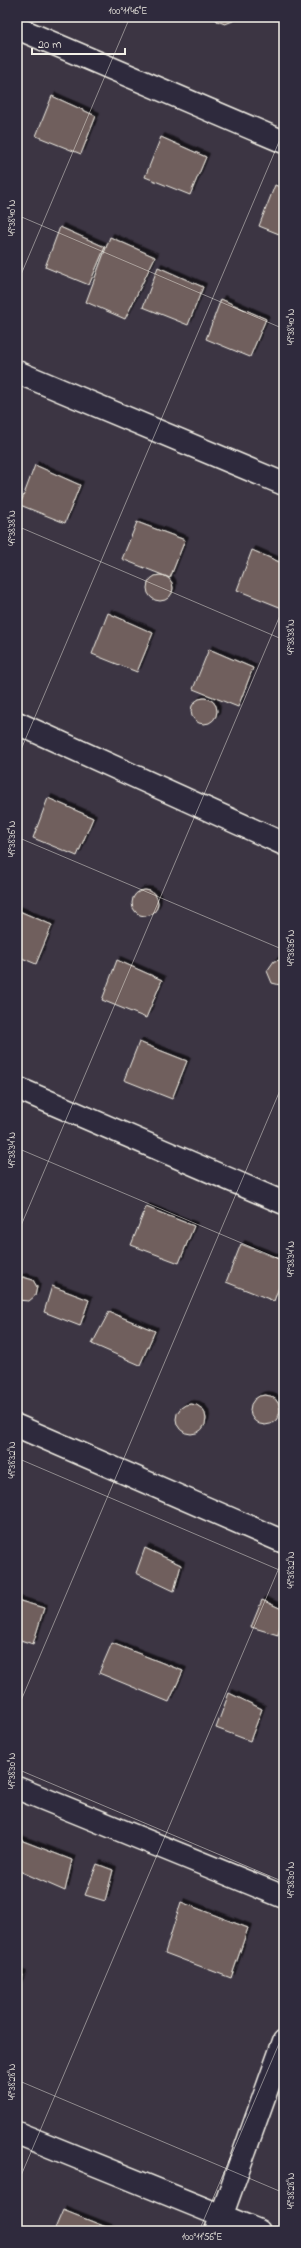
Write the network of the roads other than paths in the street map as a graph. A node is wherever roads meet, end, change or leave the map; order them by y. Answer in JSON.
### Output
{"nodes":[{"id":1,"x":17,"y":28,"type":"edge"},
{"id":2,"x":284,"y":142,"type":"edge"},
{"id":3,"x":17,"y":372,"type":"edge"},
{"id":4,"x":284,"y":484,"type":"edge"},
{"id":5,"x":17,"y":723,"type":"edge"},
{"id":6,"x":284,"y":844,"type":"edge"},
{"id":7,"x":17,"y":1088,"type":"edge"},
{"id":8,"x":284,"y":1203,"type":"edge"},
{"id":9,"x":17,"y":1426,"type":"edge"},
{"id":10,"x":284,"y":1542,"type":"edge"},
{"id":11,"x":17,"y":1788,"type":"edge"},
{"id":12,"x":284,"y":1897,"type":"edge"},
{"id":13,"x":284,"y":2041,"type":"edge"},
{"id":14,"x":17,"y":2133,"type":"edge"},
{"id":15,"x":219,"y":2223,"type":"edge"},
{"id":16,"x":259,"y":2231,"type":"edge"}],
"edges":[{"from":1,"to":2,"type":"street"},
{"from":3,"to":4,"type":"street"},
{"from":5,"to":6,"type":"street"},
{"from":7,"to":8,"type":"street"},
{"from":9,"to":10,"type":"street"},
{"from":11,"to":12,"type":"street"},
{"from":13,"to":15,"type":"street"},
{"from":14,"to":15,"type":"street"},
{"from":15,"to":16,"type":"street"}]}
